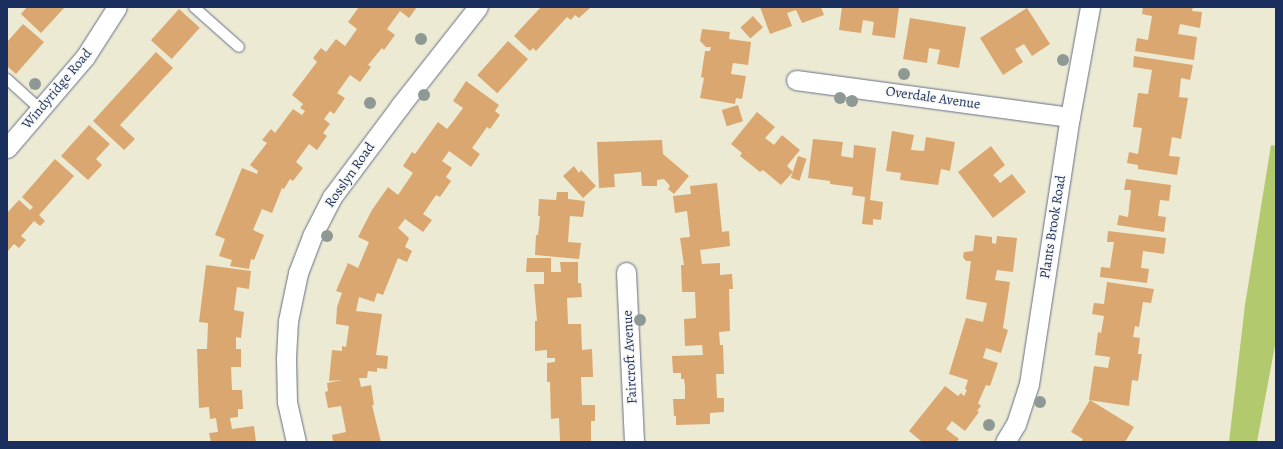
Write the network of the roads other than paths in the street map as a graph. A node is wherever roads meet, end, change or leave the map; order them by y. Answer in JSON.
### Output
{"nodes":[{"id":1,"x":117,"y":7,"type":"edge"},
{"id":2,"x":194,"y":7,"type":"edge"},
{"id":3,"x":478,"y":7,"type":"edge"},
{"id":4,"x":1090,"y":7,"type":"edge"},
{"id":5,"x":239,"y":47,"type":"dead end"},
{"id":6,"x":7,"y":79,"type":"edge"},
{"id":7,"x":796,"y":80,"type":"dead end"},
{"id":8,"x":40,"y":109,"type":"junction"},
{"id":9,"x":1070,"y":117,"type":"junction"},
{"id":10,"x":7,"y":148,"type":"edge"},
{"id":11,"x":626,"y":272,"type":"dead end"},
{"id":12,"x":296,"y":442,"type":"edge"},
{"id":13,"x":634,"y":442,"type":"edge"},
{"id":14,"x":1005,"y":442,"type":"edge"}],
"edges":[{"from":1,"to":8,"type":"street","name":"Windyridge Road"},
{"from":2,"to":5,"type":"lane"},
{"from":3,"to":12,"type":"street","name":"Rosslyn Road"},
{"from":4,"to":9,"type":"street","name":"Plants Brook Road"},
{"from":6,"to":8,"type":"lane"},
{"from":7,"to":9,"type":"street","name":"Overdale Avenue"},
{"from":8,"to":10,"type":"street","name":"Windyridge Road"},
{"from":9,"to":14,"type":"street","name":"Plants Brook Road"},
{"from":11,"to":13,"type":"street","name":"Faircroft Avenue"}]}
